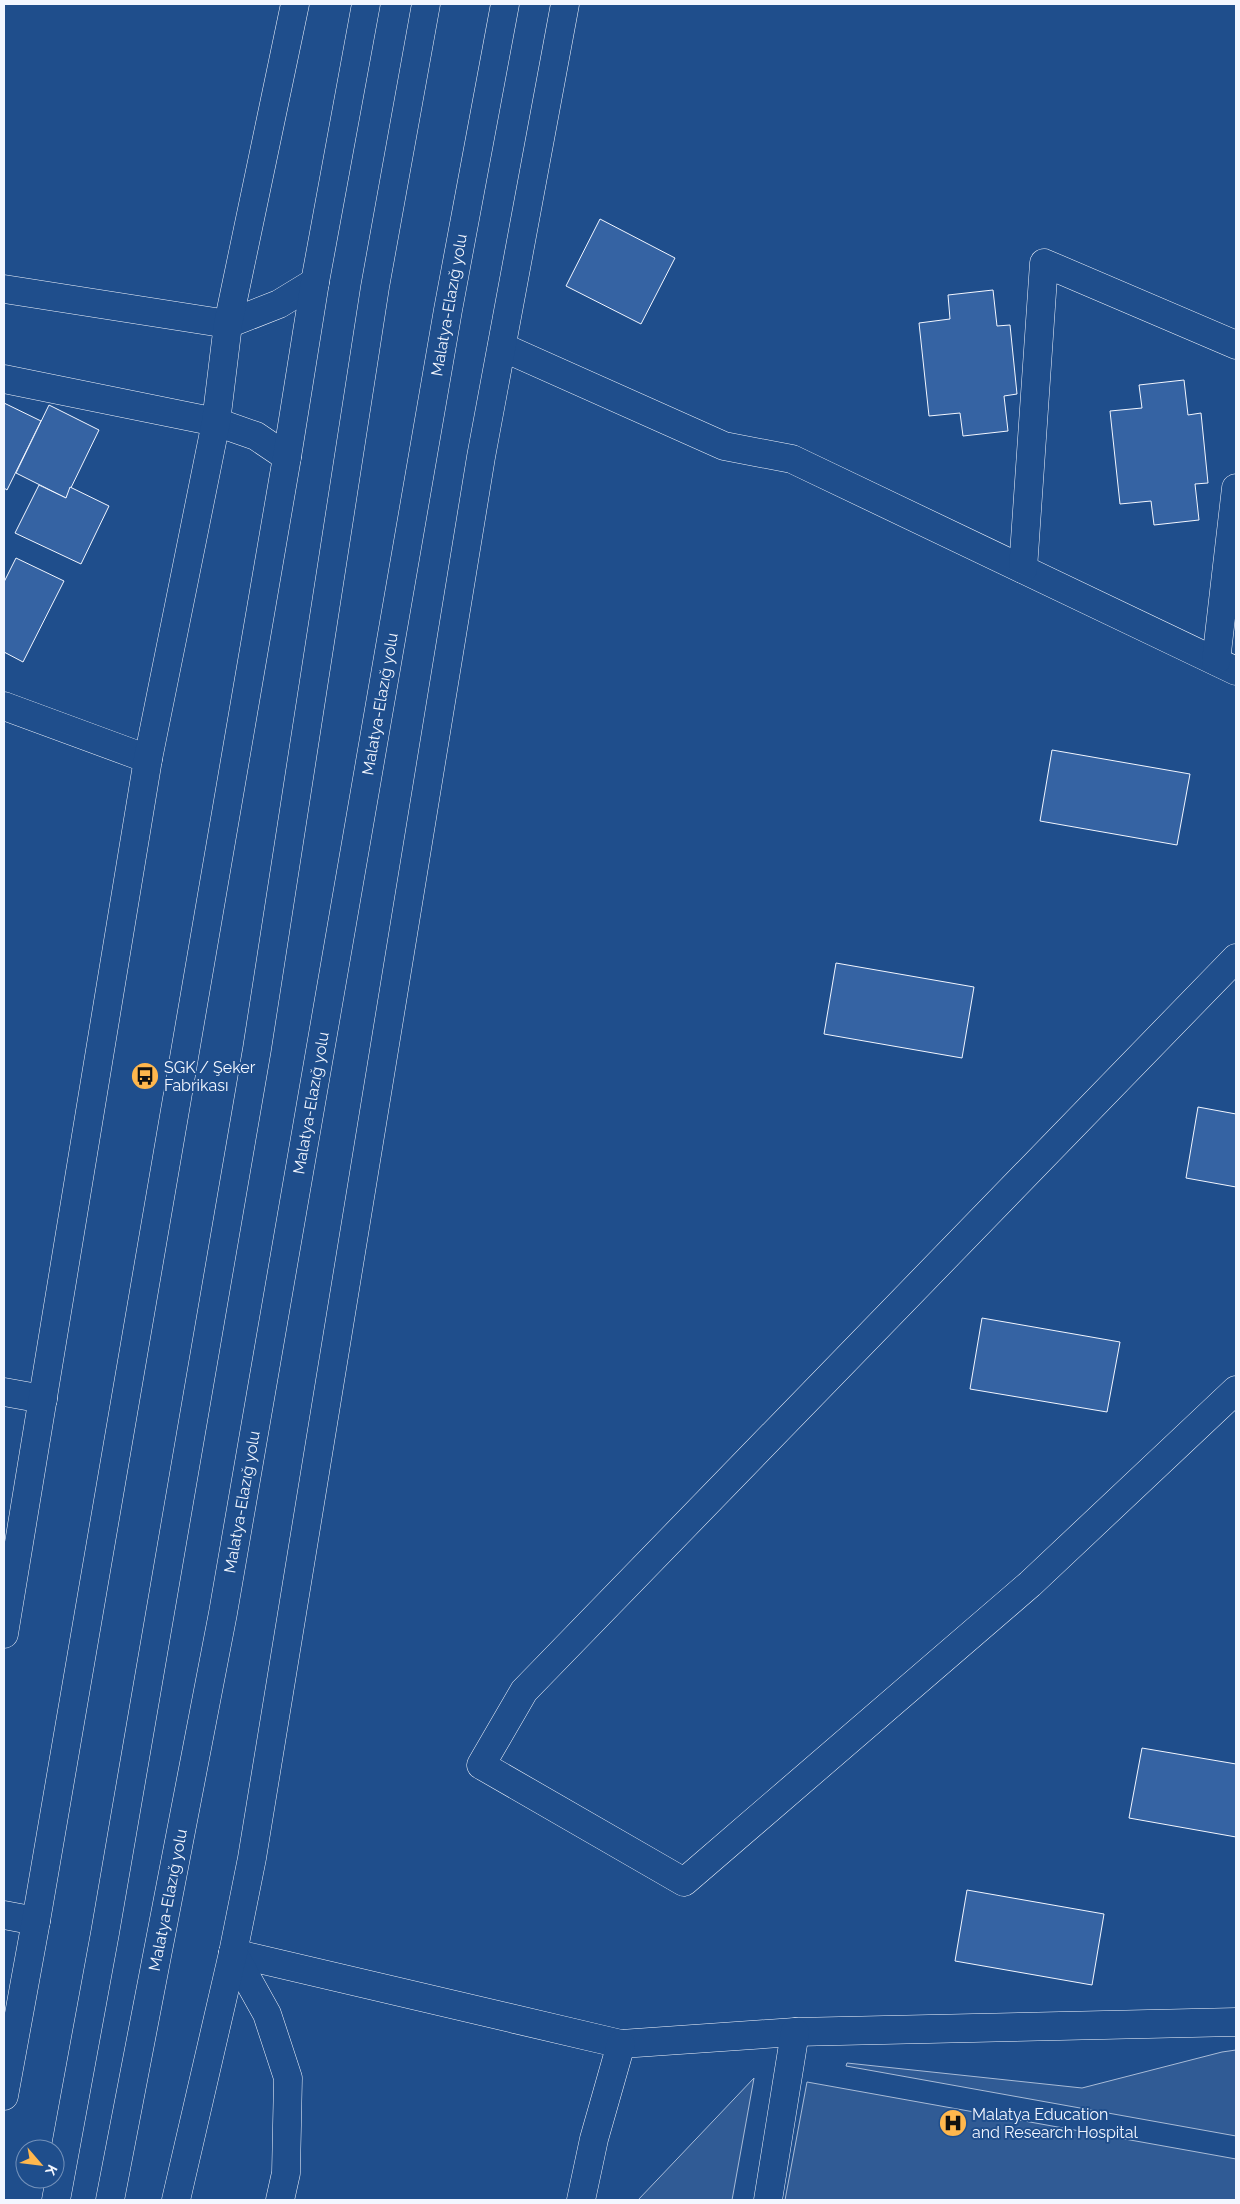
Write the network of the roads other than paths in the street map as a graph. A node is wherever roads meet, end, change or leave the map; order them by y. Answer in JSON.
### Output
{"nodes":[{"id":1,"x":295,"y":4,"type":"edge"},
{"id":2,"x":366,"y":4,"type":"edge"},
{"id":3,"x":426,"y":4,"type":"edge"},
{"id":4,"x":506,"y":4,"type":"edge"},
{"id":5,"x":565,"y":4,"type":"edge"},
{"id":6,"x":314,"y":282,"type":"junction"},
{"id":7,"x":4,"y":289,"type":"edge"},
{"id":8,"x":228,"y":324,"type":"junction"},
{"id":9,"x":1236,"y":345,"type":"edge"},
{"id":10,"x":502,"y":347,"type":"junction"},
{"id":11,"x":4,"y":379,"type":"edge"},
{"id":12,"x":216,"y":422,"type":"junction"},
{"id":13,"x":287,"y":458,"type":"junction"},
{"id":14,"x":1236,"y":488,"type":"edge"},
{"id":15,"x":1024,"y":569,"type":"junction"},
{"id":16,"x":1226,"y":666,"type":"edge"},
{"id":17,"x":4,"y":706,"type":"edge"},
{"id":18,"x":148,"y":759,"type":"junction"},
{"id":19,"x":1236,"y":958,"type":"edge"},
{"id":20,"x":1236,"y":1390,"type":"edge"},
{"id":21,"x":4,"y":1392,"type":"edge"},
{"id":22,"x":43,"y":1399,"type":"junction"},
{"id":23,"x":4,"y":1634,"type":"edge"},
{"id":24,"x":4,"y":1915,"type":"edge"},
{"id":25,"x":36,"y":1921,"type":"junction"},
{"id":26,"x":233,"y":1953,"type":"junction"},
{"id":27,"x":1236,"y":2022,"type":"edge"},
{"id":28,"x":795,"y":2032,"type":"junction"},
{"id":29,"x":621,"y":2044,"type":"junction"},
{"id":30,"x":4,"y":2096,"type":"edge"},
{"id":31,"x":56,"y":2200,"type":"edge"},
{"id":32,"x":110,"y":2200,"type":"edge"},
{"id":33,"x":176,"y":2200,"type":"edge"},
{"id":34,"x":280,"y":2200,"type":"edge"},
{"id":35,"x":581,"y":2200,"type":"edge"},
{"id":36,"x":768,"y":2200,"type":"edge"}],
"edges":[{"from":1,"to":8,"type":"main road"},
{"from":2,"to":6,"type":"main road"},
{"from":3,"to":31,"type":"main road"},
{"from":4,"to":32,"type":"main road","name":"Malatya-Elazığ yolu"},
{"from":5,"to":10,"type":"main road"},
{"from":6,"to":8,"type":"main road"},
{"from":6,"to":13,"type":"main road"},
{"from":7,"to":8,"type":"main road"},
{"from":8,"to":12,"type":"main road"},
{"from":9,"to":15,"type":"main road"},
{"from":10,"to":15,"type":"main road"},
{"from":10,"to":26,"type":"main road"},
{"from":11,"to":12,"type":"main road"},
{"from":12,"to":13,"type":"main road"},
{"from":12,"to":18,"type":"main road"},
{"from":13,"to":25,"type":"main road"},
{"from":14,"to":16,"type":"main road"},
{"from":15,"to":16,"type":"main road"},
{"from":17,"to":18,"type":"main road"},
{"from":18,"to":22,"type":"main road"},
{"from":19,"to":20,"type":"main road"},
{"from":21,"to":22,"type":"main road"},
{"from":22,"to":23,"type":"main road"},
{"from":24,"to":25,"type":"main road"},
{"from":25,"to":30,"type":"main road"},
{"from":26,"to":29,"type":"main road"},
{"from":26,"to":33,"type":"main road"},
{"from":26,"to":34,"type":"main road"},
{"from":27,"to":28,"type":"main road"},
{"from":28,"to":29,"type":"main road"},
{"from":28,"to":36,"type":"main road"},
{"from":29,"to":35,"type":"main road"}]}
